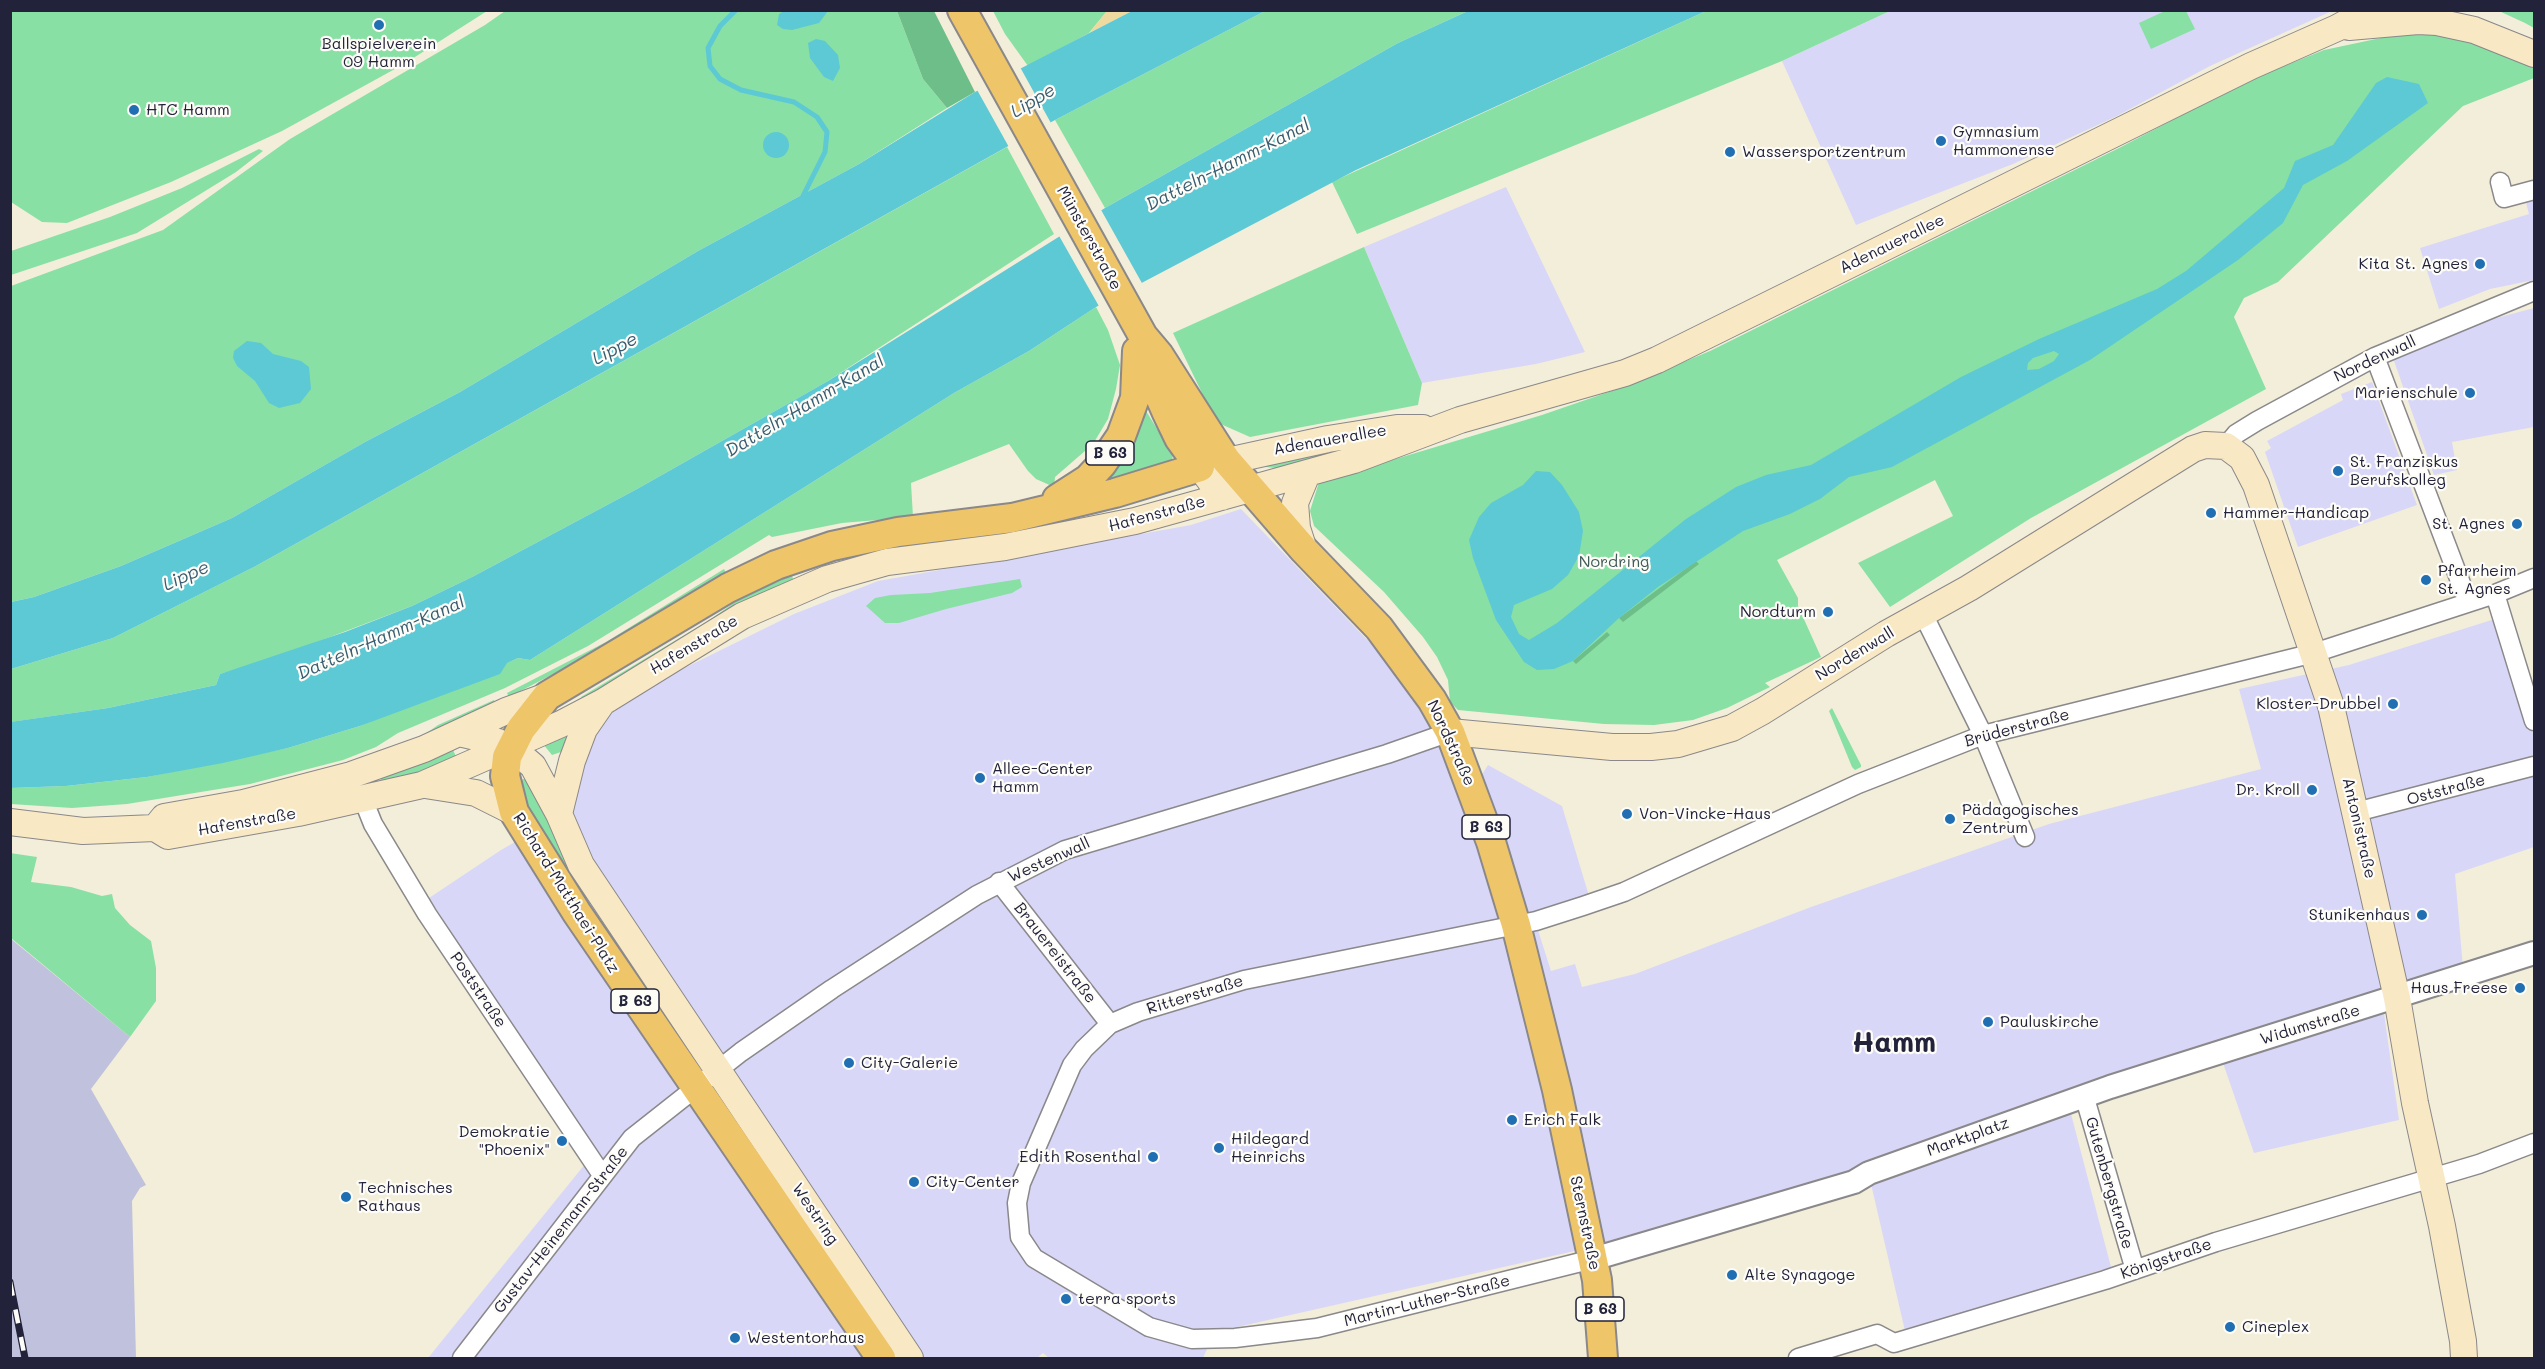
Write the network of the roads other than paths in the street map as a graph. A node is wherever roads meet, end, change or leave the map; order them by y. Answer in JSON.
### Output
{"nodes":[{"id":1,"x":962,"y":10,"type":"edge"},
{"id":2,"x":2370,"y":10,"type":"edge"},
{"id":3,"x":2475,"y":14,"type":"edge"},
{"id":4,"x":2337,"y":28,"type":"junction"},
{"id":5,"x":2532,"y":48,"type":"edge"},
{"id":6,"x":2500,"y":182,"type":"dead end"},
{"id":7,"x":2535,"y":190,"type":"edge"},
{"id":8,"x":2535,"y":291,"type":"edge"},
{"id":9,"x":1144,"y":348,"type":"junction"},
{"id":10,"x":2375,"y":357,"type":"junction"},
{"id":11,"x":1436,"y":428,"type":"junction"},
{"id":12,"x":2231,"y":449,"type":"junction"},
{"id":13,"x":1213,"y":463,"type":"junction"},
{"id":14,"x":1307,"y":474,"type":"junction"},
{"id":15,"x":1250,"y":489,"type":"junction"},
{"id":16,"x":1222,"y":497,"type":"junction"},
{"id":17,"x":1040,"y":510,"type":"junction"},
{"id":18,"x":1304,"y":550,"type":"junction"},
{"id":19,"x":2535,"y":578,"type":"edge"},
{"id":20,"x":2495,"y":594,"type":"junction"},
{"id":21,"x":2468,"y":602,"type":"junction"},
{"id":22,"x":1923,"y":614,"type":"junction"},
{"id":23,"x":2314,"y":653,"type":"junction"},
{"id":24,"x":547,"y":696,"type":"junction"},
{"id":25,"x":603,"y":702,"type":"junction"},
{"id":26,"x":2535,"y":721,"type":"edge"},
{"id":27,"x":1450,"y":732,"type":"junction"},
{"id":28,"x":459,"y":733,"type":"junction"},
{"id":29,"x":1983,"y":735,"type":"junction"},
{"id":30,"x":509,"y":749,"type":"junction"},
{"id":31,"x":2535,"y":766,"type":"edge"},
{"id":32,"x":422,"y":785,"type":"junction"},
{"id":33,"x":363,"y":799,"type":"junction"},
{"id":34,"x":514,"y":812,"type":"junction"},
{"id":35,"x":2356,"y":812,"type":"junction"},
{"id":36,"x":559,"y":814,"type":"junction"},
{"id":37,"x":10,"y":822,"type":"edge"},
{"id":38,"x":154,"y":828,"type":"junction"},
{"id":39,"x":2025,"y":837,"type":"dead end"},
{"id":40,"x":999,"y":882,"type":"junction"},
{"id":41,"x":1516,"y":925,"type":"junction"},
{"id":42,"x":2535,"y":953,"type":"edge"},
{"id":43,"x":2397,"y":998,"type":"junction"},
{"id":44,"x":1110,"y":1024,"type":"junction"},
{"id":45,"x":707,"y":1079,"type":"junction"},
{"id":46,"x":1557,"y":1089,"type":"joint"},
{"id":47,"x":2084,"y":1095,"type":"junction"},
{"id":48,"x":2535,"y":1143,"type":"edge"},
{"id":49,"x":602,"y":1176,"type":"junction"},
{"id":50,"x":2432,"y":1178,"type":"junction"},
{"id":51,"x":1854,"y":1182,"type":"joint"},
{"id":52,"x":1020,"y":1237,"type":"joint"},
{"id":53,"x":1593,"y":1259,"type":"junction"},
{"id":54,"x":2135,"y":1270,"type":"junction"},
{"id":55,"x":462,"y":1359,"type":"edge"},
{"id":56,"x":881,"y":1359,"type":"edge"},
{"id":57,"x":910,"y":1359,"type":"edge"},
{"id":58,"x":1603,"y":1359,"type":"edge"},
{"id":59,"x":1798,"y":1359,"type":"edge"},
{"id":60,"x":2464,"y":1359,"type":"edge"}],
"edges":[{"from":1,"to":9,"type":"main road","name":"Münsterstraße","number":"B 63"},
{"from":2,"to":4,"type":"main road","name":"Adenauerallee"},
{"from":3,"to":5,"type":"main road"},
{"from":4,"to":5,"type":"main road","name":"Adenauerallee"},
{"from":4,"to":11,"type":"main road","name":"Adenauerallee"},
{"from":6,"to":7,"type":"street"},
{"from":8,"to":10,"type":"street","name":"Nordenwall"},
{"from":9,"to":13,"type":"main road","name":"Münsterstraße","number":"B 63"},
{"from":9,"to":17,"type":"main road","number":"B 63"},
{"from":10,"to":12,"type":"street","name":"Nordenwall"},
{"from":10,"to":21,"type":"street"},
{"from":11,"to":13,"type":"main road","name":"Adenauerallee"},
{"from":11,"to":14,"type":"main road","name":"Adenauerallee"},
{"from":12,"to":22,"type":"main road","name":"Nordenwall"},
{"from":12,"to":23,"type":"main road","name":"Antonistraße"},
{"from":13,"to":15,"type":"main road","name":"Nordstraße","number":"B 63"},
{"from":13,"to":16,"type":"main road"},
{"from":13,"to":17,"type":"main road","name":"Hafenstraße","number":"B 63"},
{"from":14,"to":15,"type":"main road","name":"Adenauerallee"},
{"from":14,"to":18,"type":"main road"},
{"from":15,"to":16,"type":"main road","name":"Hafenstraße"},
{"from":15,"to":18,"type":"main road","name":"Nordstraße","number":"B 63"},
{"from":16,"to":25,"type":"main road","name":"Hafenstraße"},
{"from":17,"to":24,"type":"main road","name":"Hafenstraße","number":"B 63"},
{"from":18,"to":27,"type":"main road","name":"Nordstraße","number":"B 63"},
{"from":19,"to":20,"type":"street","name":"Brüderstraße"},
{"from":20,"to":21,"type":"street","name":"Brüderstraße"},
{"from":20,"to":26,"type":"street"},
{"from":21,"to":23,"type":"street","name":"Brüderstraße"},
{"from":22,"to":27,"type":"main road","name":"Nordenwall"},
{"from":22,"to":29,"type":"street"},
{"from":23,"to":29,"type":"street","name":"Brüderstraße"},
{"from":23,"to":35,"type":"main road","name":"Antonistraße"},
{"from":24,"to":28,"type":"main road","name":"Hafenstraße"},
{"from":24,"to":30,"type":"main road","name":"Richard-Matthaei-Platz","number":"B 63"},
{"from":25,"to":30,"type":"main road","name":"Hafenstraße"},
{"from":25,"to":36,"type":"main road"},
{"from":27,"to":40,"type":"street","name":"Westenwall"},
{"from":27,"to":41,"type":"main road","name":"Nordstraße","number":"B 63"},
{"from":28,"to":30,"type":"main road"},
{"from":28,"to":38,"type":"main road","name":"Hafenstraße"},
{"from":29,"to":39,"type":"street"},
{"from":29,"to":41,"type":"street","name":"Brüderstraße"},
{"from":30,"to":32,"type":"main road","name":"Hafenstraße"},
{"from":30,"to":34,"type":"main road","name":"Richard-Matthaei-Platz","number":"B 63"},
{"from":30,"to":36,"type":"main road","name":"Richard-Matthaei-Platz"},
{"from":31,"to":35,"type":"street","name":"Oststraße"},
{"from":32,"to":33,"type":"main road","name":"Hafenstraße"},
{"from":32,"to":34,"type":"main road"},
{"from":33,"to":38,"type":"main road","name":"Hafenstraße"},
{"from":33,"to":49,"type":"street","name":"Poststraße"},
{"from":34,"to":45,"type":"main road","name":"Richard-Matthaei-Platz","number":"B 63"},
{"from":35,"to":43,"type":"main road","name":"Antonistraße"},
{"from":36,"to":45,"type":"main road","name":"Richard-Matthaei-Platz","number":"B 63"},
{"from":37,"to":38,"type":"main road","name":"Hafenstraße"},
{"from":40,"to":44,"type":"street","name":"Brauereistraße"},
{"from":40,"to":45,"type":"street","name":"Westenwall"},
{"from":41,"to":44,"type":"street","name":"Ritterstraße"},
{"from":41,"to":46,"type":"main road","name":"Nordstraße","number":"B 63"},
{"from":42,"to":43,"type":"street","name":"Widumstraße"},
{"from":43,"to":47,"type":"street","name":"Widumstraße"},
{"from":43,"to":50,"type":"main road","name":"Antonistraße"},
{"from":44,"to":52,"type":"street","name":"Ritterstraße"},
{"from":45,"to":49,"type":"street","name":"Gustav-Heinemann-Straße"},
{"from":45,"to":56,"type":"main road","name":"Westring","number":"B 63"},
{"from":45,"to":57,"type":"main road","name":"Westring","number":"B 63"},
{"from":46,"to":53,"type":"main road","name":"Sternstraße","number":"B 63"},
{"from":47,"to":51,"type":"street","name":"Marktplatz"},
{"from":47,"to":54,"type":"street","name":"Gutenbergstraße"},
{"from":48,"to":50,"type":"street","name":"Königstraße"},
{"from":49,"to":55,"type":"street","name":"Gustav-Heinemann-Straße"},
{"from":50,"to":54,"type":"street","name":"Königstraße"},
{"from":50,"to":60,"type":"main road","name":"Antonistraße"},
{"from":51,"to":53,"type":"street","name":"Martin-Luther-Straße"},
{"from":52,"to":53,"type":"street","name":"Martin-Luther-Straße"},
{"from":53,"to":58,"type":"main road","name":"Sternstraße","number":"B 63"},
{"from":54,"to":59,"type":"street","name":"Königstraße"}]}
